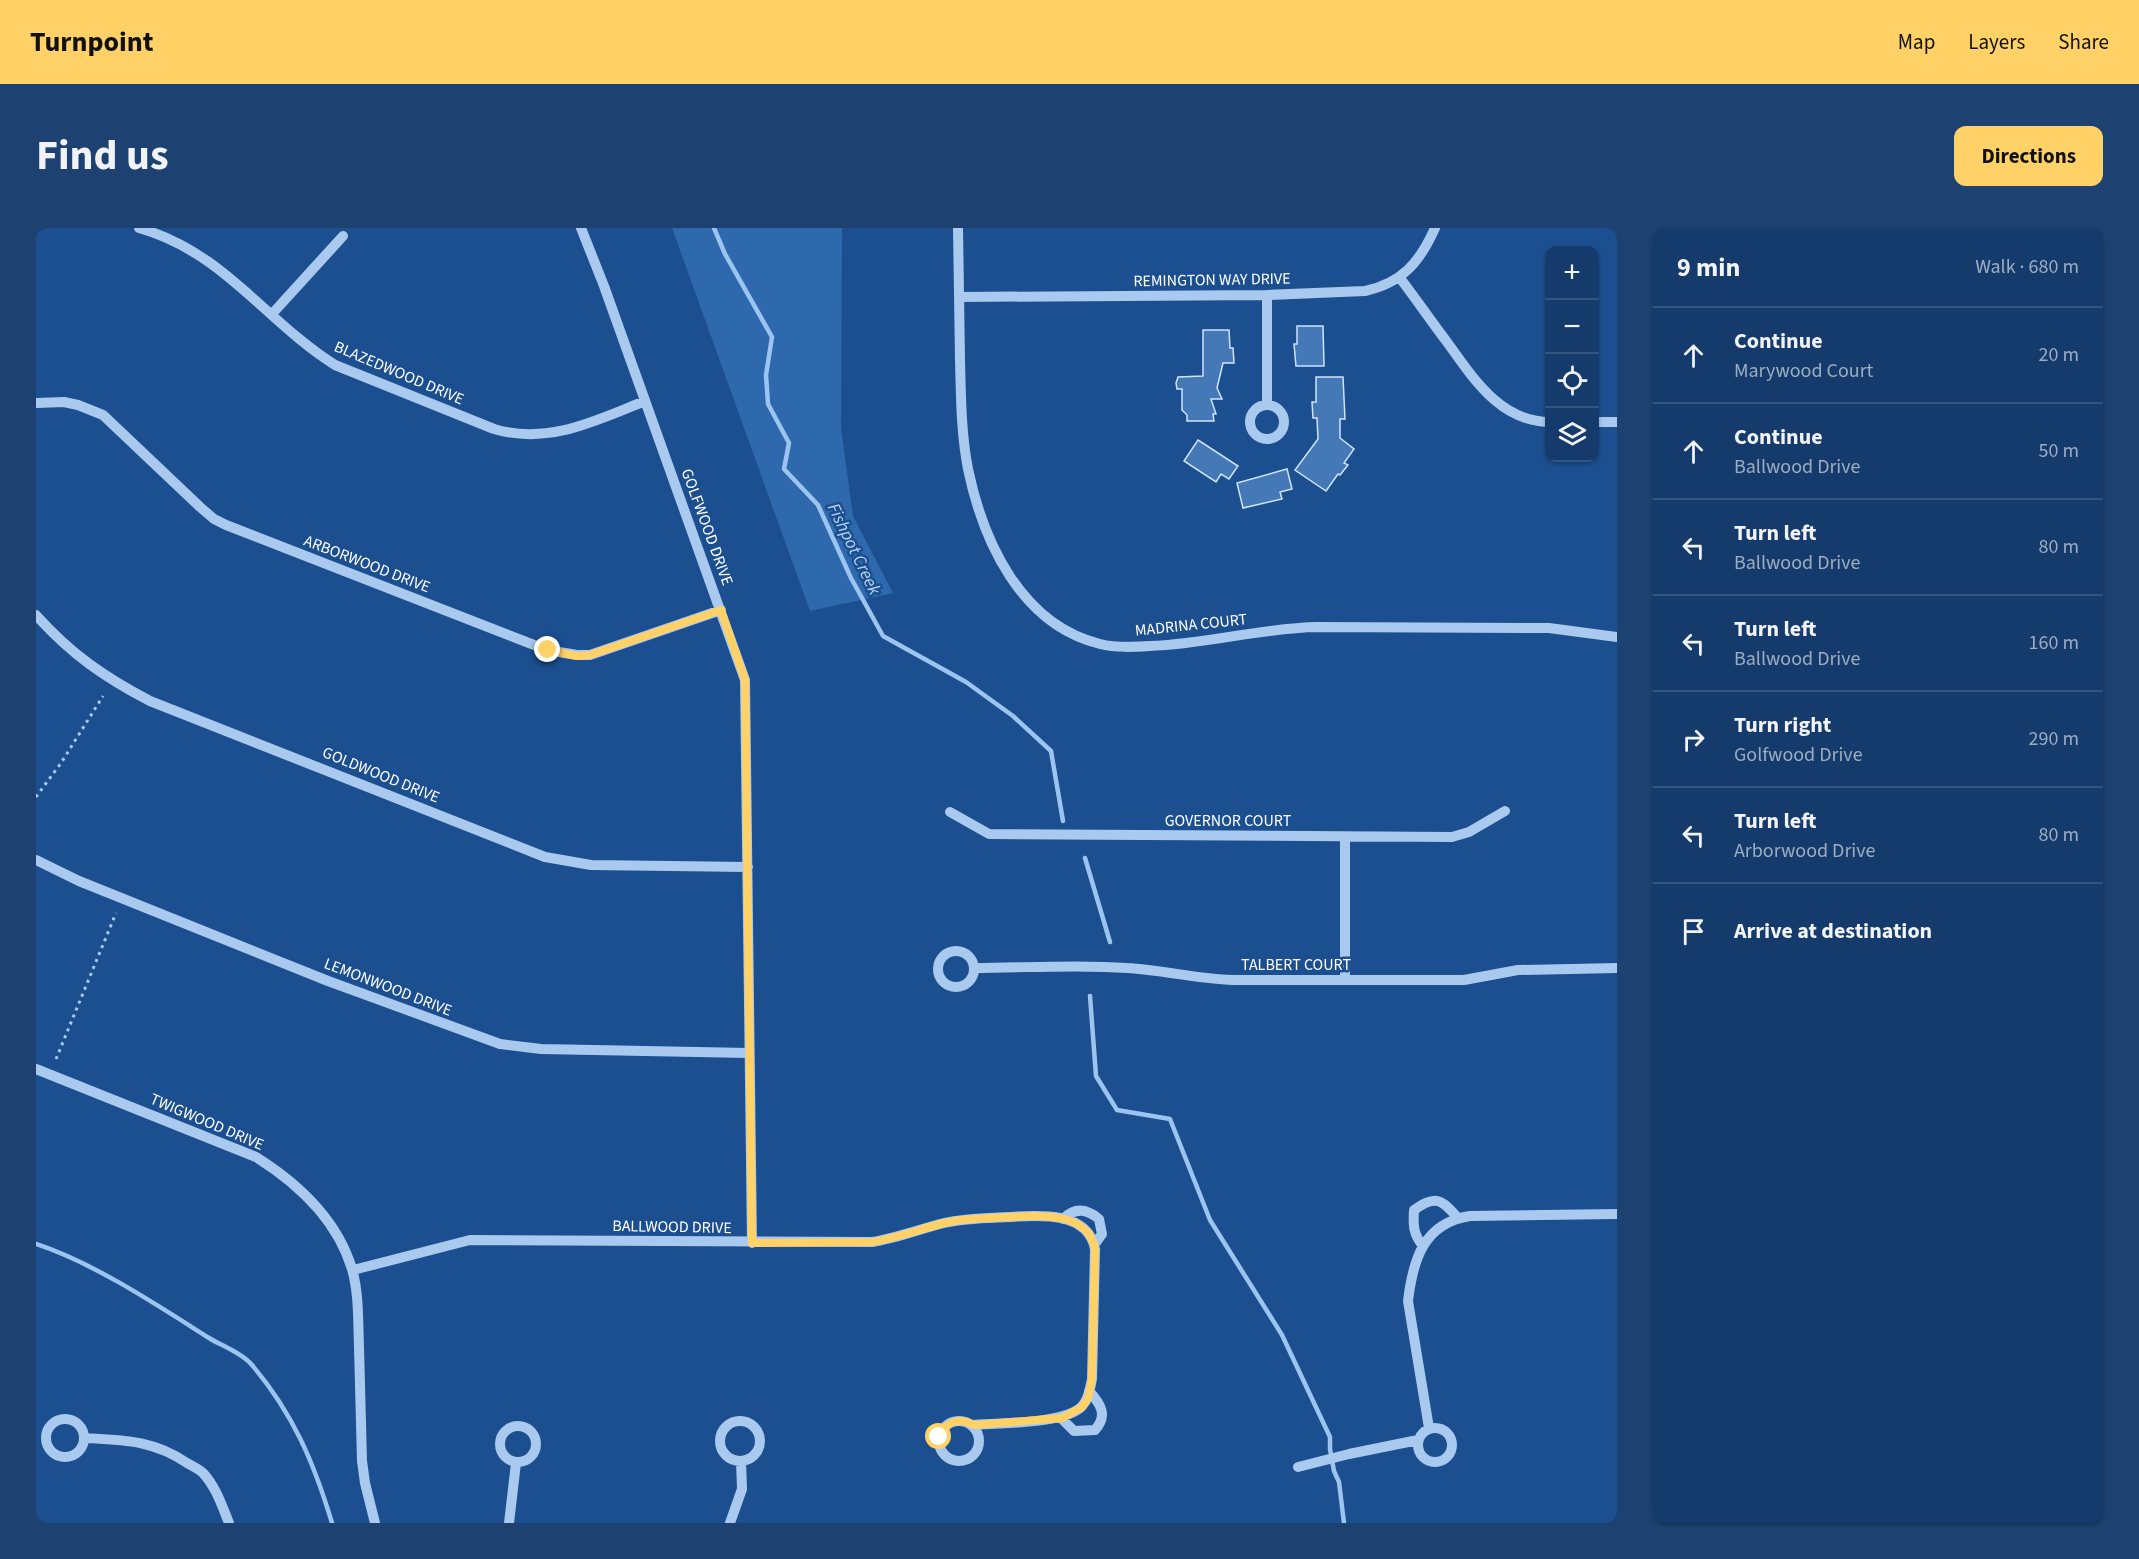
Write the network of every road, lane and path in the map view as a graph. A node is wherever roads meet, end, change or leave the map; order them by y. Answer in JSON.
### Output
{"nodes":[{"id":1,"x":139,"y":228,"type":"edge"},
{"id":2,"x":581,"y":228,"type":"edge"},
{"id":3,"x":958,"y":228,"type":"edge"},
{"id":4,"x":1435,"y":228,"type":"edge"},
{"id":5,"x":343,"y":236,"type":"dead end"},
{"id":6,"x":1400,"y":278,"type":"junction"},
{"id":7,"x":1267,"y":295,"type":"junction"},
{"id":8,"x":959,"y":297,"type":"junction"},
{"id":9,"x":272,"y":314,"type":"junction"},
{"id":10,"x":645,"y":401,"type":"junction"},
{"id":11,"x":36,"y":403,"type":"edge"},
{"id":12,"x":1267,"y":405,"type":"dead end"},
{"id":13,"x":1545,"y":422,"type":"edge"},
{"id":14,"x":1599,"y":422,"type":"edge"},
{"id":15,"x":1617,"y":422,"type":"edge"},
{"id":16,"x":721,"y":610,"type":"junction"},
{"id":17,"x":36,"y":615,"type":"edge"},
{"id":18,"x":1617,"y":637,"type":"edge"},
{"id":19,"x":104,"y":696,"type":"dead end"},
{"id":20,"x":36,"y":797,"type":"edge"},
{"id":21,"x":1505,"y":811,"type":"dead end"},
{"id":22,"x":950,"y":812,"type":"dead end"},
{"id":23,"x":1345,"y":837,"type":"junction"},
{"id":24,"x":36,"y":860,"type":"edge"},
{"id":25,"x":748,"y":867,"type":"junction"},
{"id":26,"x":116,"y":913,"type":"dead end"},
{"id":27,"x":975,"y":968,"type":"dead end"},
{"id":28,"x":1617,"y":968,"type":"edge"},
{"id":29,"x":1345,"y":980,"type":"junction"},
{"id":30,"x":749,"y":1053,"type":"junction"},
{"id":31,"x":56,"y":1059,"type":"dead end"},
{"id":32,"x":36,"y":1069,"type":"edge"},
{"id":33,"x":1617,"y":1214,"type":"edge"},
{"id":34,"x":1458,"y":1218,"type":"junction"},
{"id":35,"x":1063,"y":1219,"type":"junction"},
{"id":36,"x":752,"y":1243,"type":"junction"},
{"id":37,"x":1094,"y":1245,"type":"junction"},
{"id":38,"x":1423,"y":1246,"type":"junction"},
{"id":39,"x":352,"y":1270,"type":"junction"},
{"id":40,"x":1089,"y":1391,"type":"junction"},
{"id":41,"x":1062,"y":1418,"type":"junction"},
{"id":42,"x":974,"y":1425,"type":"dead end"},
{"id":43,"x":1429,"y":1428,"type":"junction"},
{"id":44,"x":84,"y":1438,"type":"dead end"},
{"id":45,"x":1418,"y":1440,"type":"junction"},
{"id":46,"x":741,"y":1461,"type":"dead end"},
{"id":47,"x":516,"y":1463,"type":"dead end"},
{"id":48,"x":1298,"y":1467,"type":"dead end"},
{"id":49,"x":229,"y":1523,"type":"edge"},
{"id":50,"x":375,"y":1523,"type":"edge"},
{"id":51,"x":509,"y":1523,"type":"edge"},
{"id":52,"x":730,"y":1523,"type":"edge"}],
"edges":[{"from":1,"to":9,"type":"street","name":"BLAZEDWOOD DRIVE"},
{"from":2,"to":10,"type":"street","name":"GOLFWOOD DRIVE"},
{"from":3,"to":8,"type":"street","name":"MADRINA COURT"},
{"from":4,"to":6,"type":"street","name":"REMINGTON WAY DRIVE"},
{"from":5,"to":9,"type":"street"},
{"from":6,"to":7,"type":"street","name":"REMINGTON WAY DRIVE"},
{"from":6,"to":13,"type":"street"},
{"from":7,"to":8,"type":"street","name":"REMINGTON WAY DRIVE"},
{"from":7,"to":12,"type":"street"},
{"from":8,"to":18,"type":"street","name":"MADRINA COURT"},
{"from":9,"to":10,"type":"street","name":"BLAZEDWOOD DRIVE"},
{"from":10,"to":16,"type":"street","name":"GOLFWOOD DRIVE"},
{"from":11,"to":16,"type":"street","name":"ARBORWOOD DRIVE"},
{"from":14,"to":15,"type":"street"},
{"from":16,"to":25,"type":"street","name":"GOLFWOOD DRIVE"},
{"from":17,"to":25,"type":"street","name":"GOLDWOOD DRIVE"},
{"from":19,"to":20,"type":"path"},
{"from":21,"to":23,"type":"street","name":"GOVERNOR COURT"},
{"from":22,"to":23,"type":"street","name":"GOVERNOR COURT"},
{"from":23,"to":29,"type":"street"},
{"from":24,"to":30,"type":"street","name":"LEMONWOOD DRIVE"},
{"from":25,"to":30,"type":"street","name":"GOLFWOOD DRIVE"},
{"from":26,"to":31,"type":"path"},
{"from":27,"to":29,"type":"street","name":"TALBERT COURT"},
{"from":28,"to":29,"type":"street","name":"TALBERT COURT"},
{"from":30,"to":36,"type":"street","name":"GOLFWOOD DRIVE"},
{"from":32,"to":39,"type":"street","name":"TWIGWOOD DRIVE"},
{"from":33,"to":34,"type":"street"},
{"from":34,"to":38,"type":"street"},
{"from":34,"to":38,"type":"street"},
{"from":35,"to":36,"type":"street","name":"BALLWOOD DRIVE"},
{"from":35,"to":37,"type":"street","name":"BALLWOOD DRIVE"},
{"from":35,"to":37,"type":"street","name":"BALLWOOD DRIVE"},
{"from":36,"to":39,"type":"street","name":"BALLWOOD DRIVE"},
{"from":37,"to":40,"type":"street","name":"BALLWOOD DRIVE"},
{"from":38,"to":43,"type":"street"},
{"from":39,"to":50,"type":"street","name":"TWIGWOOD DRIVE"},
{"from":40,"to":41,"type":"street"},
{"from":40,"to":41,"type":"street"},
{"from":41,"to":42,"type":"street"},
{"from":43,"to":45,"type":"street"},
{"from":43,"to":45,"type":"street"},
{"from":44,"to":49,"type":"street"},
{"from":45,"to":48,"type":"street"},
{"from":46,"to":52,"type":"street"},
{"from":47,"to":51,"type":"street"}]}
